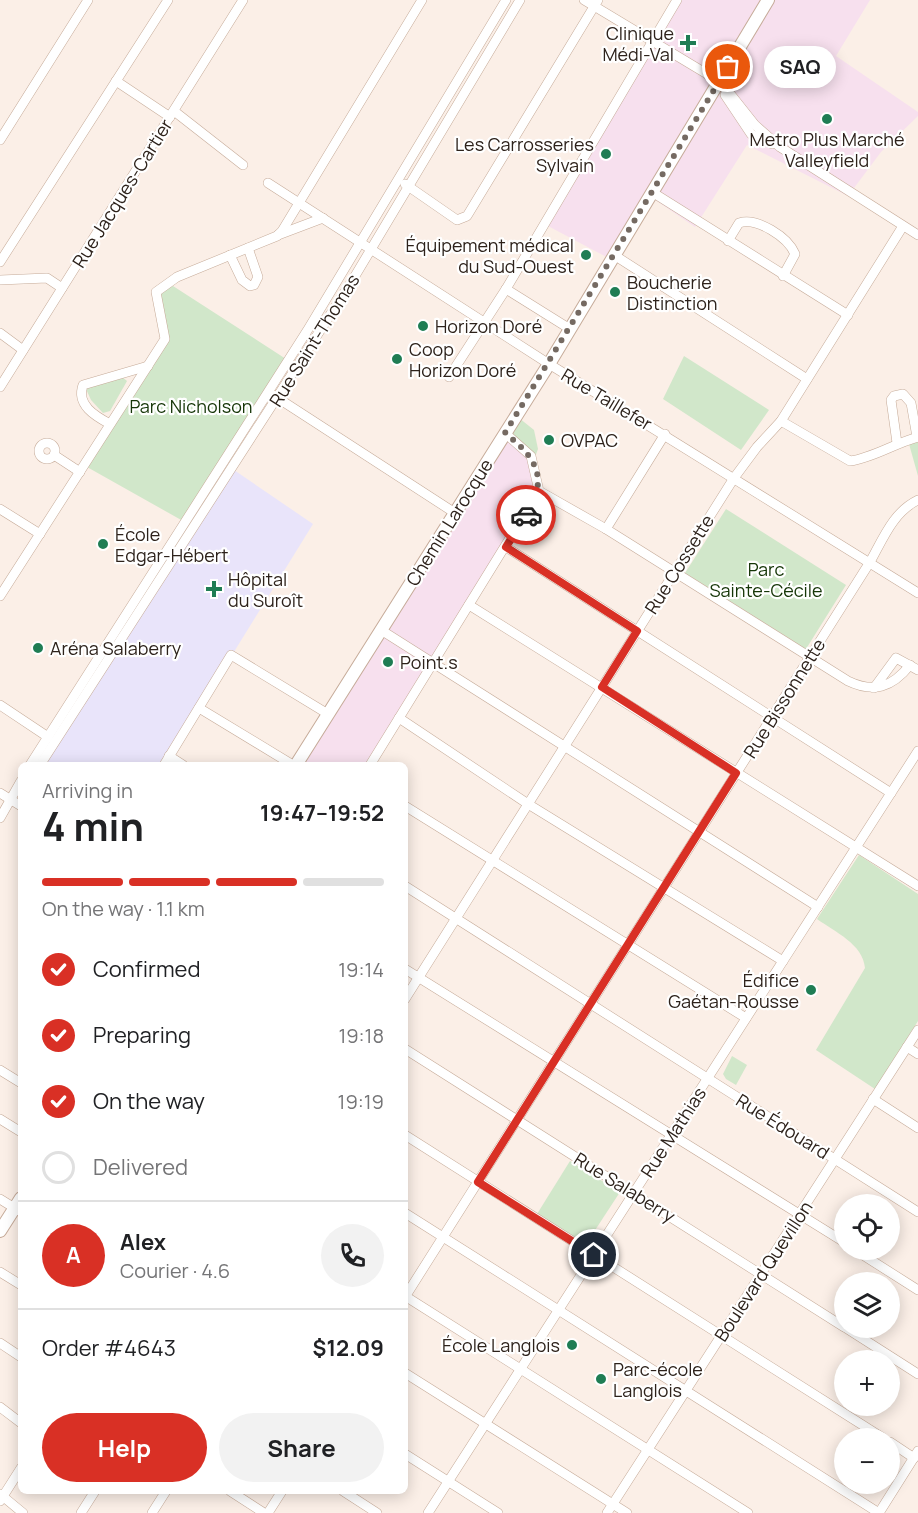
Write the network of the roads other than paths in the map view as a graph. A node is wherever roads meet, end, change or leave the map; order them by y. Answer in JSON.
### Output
{"nodes":[{"id":1,"x":88,"y":0,"type":"edge"},
{"id":2,"x":168,"y":0,"type":"edge"},
{"id":3,"x":243,"y":0,"type":"edge"},
{"id":4,"x":422,"y":0,"type":"edge"},
{"id":5,"x":506,"y":0,"type":"edge"},
{"id":6,"x":520,"y":0,"type":"edge"},
{"id":7,"x":584,"y":0,"type":"edge"},
{"id":8,"x":677,"y":0,"type":"edge"},
{"id":9,"x":768,"y":0,"type":"edge"},
{"id":10,"x":597,"y":3,"type":"edge"},
{"id":11,"x":652,"y":41,"type":"junction"},
{"id":12,"x":116,"y":81,"type":"junction"},
{"id":13,"x":718,"y":83,"type":"junction"},
{"id":14,"x":732,"y":105,"type":"junction"},
{"id":15,"x":704,"y":107,"type":"junction"},
{"id":16,"x":172,"y":114,"type":"junction"},
{"id":17,"x":0,"y":140,"type":"edge"},
{"id":18,"x":780,"y":147,"type":"junction"},
{"id":19,"x":243,"y":165,"type":"dead end"},
{"id":20,"x":398,"y":179,"type":"junction"},
{"id":21,"x":268,"y":183,"type":"dead end"},
{"id":22,"x":409,"y":187,"type":"junction"},
{"id":23,"x":652,"y":192,"type":"junction"},
{"id":24,"x":299,"y":203,"type":"junction"},
{"id":25,"x":323,"y":218,"type":"junction"},
{"id":26,"x":903,"y":226,"type":"junction"},
{"id":27,"x":918,"y":235,"type":"edge"},
{"id":28,"x":277,"y":236,"type":"junction"},
{"id":29,"x":728,"y":241,"type":"junction"},
{"id":30,"x":360,"y":242,"type":"junction"},
{"id":31,"x":248,"y":248,"type":"junction"},
{"id":32,"x":370,"y":248,"type":"junction"},
{"id":33,"x":230,"y":255,"type":"junction"},
{"id":34,"x":614,"y":255,"type":"junction"},
{"id":35,"x":0,"y":262,"type":"edge"},
{"id":36,"x":783,"y":276,"type":"junction"},
{"id":37,"x":0,"y":280,"type":"edge"},
{"id":38,"x":62,"y":288,"type":"junction"},
{"id":39,"x":506,"y":289,"type":"junction"},
{"id":40,"x":848,"y":315,"type":"junction"},
{"id":41,"x":486,"y":321,"type":"junction"},
{"id":42,"x":570,"y":329,"type":"junction"},
{"id":43,"x":0,"y":333,"type":"edge"},
{"id":44,"x":23,"y":350,"type":"junction"},
{"id":45,"x":549,"y":364,"type":"junction"},
{"id":46,"x":148,"y":366,"type":"junction"},
{"id":47,"x":448,"y":377,"type":"dead end"},
{"id":48,"x":807,"y":380,"type":"junction"},
{"id":49,"x":0,"y":387,"type":"edge"},
{"id":50,"x":268,"y":392,"type":"junction"},
{"id":51,"x":277,"y":398,"type":"junction"},
{"id":52,"x":781,"y":422,"type":"junction"},
{"id":53,"x":110,"y":424,"type":"junction"},
{"id":54,"x":505,"y":433,"type":"junction"},
{"id":55,"x":665,"y":434,"type":"junction"},
{"id":56,"x":917,"y":437,"type":"edge"},
{"id":57,"x":897,"y":443,"type":"junction"},
{"id":58,"x":54,"y":455,"type":"dead end"},
{"id":59,"x":80,"y":472,"type":"junction"},
{"id":60,"x":734,"y":478,"type":"junction"},
{"id":61,"x":539,"y":491,"type":"junction"},
{"id":62,"x":918,"y":500,"type":"edge"},
{"id":63,"x":0,"y":509,"type":"edge"},
{"id":64,"x":455,"y":513,"type":"junction"},
{"id":65,"x":190,"y":524,"type":"junction"},
{"id":66,"x":606,"y":529,"type":"junction"},
{"id":67,"x":40,"y":534,"type":"junction"},
{"id":68,"x":506,"y":547,"type":"junction"},
{"id":69,"x":870,"y":562,"type":"junction"},
{"id":70,"x":674,"y":573,"type":"junction"},
{"id":71,"x":918,"y":593,"type":"edge"},
{"id":72,"x":0,"y":596,"type":"edge"},
{"id":73,"x":469,"y":605,"type":"junction"},
{"id":74,"x":381,"y":630,"type":"junction"},
{"id":75,"x":637,"y":631,"type":"junction"},
{"id":76,"x":809,"y":658,"type":"junction"},
{"id":77,"x":432,"y":665,"type":"junction"},
{"id":78,"x":914,"y":668,"type":"edge"},
{"id":79,"x":602,"y":687,"type":"junction"},
{"id":80,"x":874,"y":689,"type":"junction"},
{"id":81,"x":0,"y":705,"type":"edge"},
{"id":82,"x":199,"y":708,"type":"junction"},
{"id":83,"x":328,"y":714,"type":"junction"},
{"id":84,"x":772,"y":717,"type":"junction"},
{"id":85,"x":399,"y":718,"type":"junction"},
{"id":86,"x":48,"y":737,"type":"junction"},
{"id":87,"x":565,"y":746,"type":"junction"},
{"id":88,"x":918,"y":751,"type":"edge"},
{"id":89,"x":170,"y":756,"type":"junction"},
{"id":90,"x":32,"y":762,"type":"edge"},
{"id":91,"x":42,"y":762,"type":"edge"},
{"id":92,"x":166,"y":762,"type":"edge"},
{"id":93,"x":179,"y":762,"type":"edge"},
{"id":94,"x":289,"y":762,"type":"edge"},
{"id":95,"x":296,"y":762,"type":"edge"},
{"id":96,"x":372,"y":762,"type":"edge"},
{"id":97,"x":736,"y":773,"type":"junction"},
{"id":98,"x":18,"y":787,"type":"edge"},
{"id":99,"x":0,"y":793,"type":"edge"},
{"id":100,"x":18,"y":793,"type":"edge"},
{"id":101,"x":891,"y":793,"type":"junction"},
{"id":102,"x":11,"y":800,"type":"junction"},
{"id":103,"x":18,"y":804,"type":"edge"},
{"id":104,"x":528,"y":804,"type":"junction"},
{"id":105,"x":408,"y":808,"type":"edge"},
{"id":106,"x":0,"y":818,"type":"edge"},
{"id":107,"x":700,"y":830,"type":"junction"},
{"id":108,"x":857,"y":846,"type":"junction"},
{"id":109,"x":493,"y":860,"type":"junction"},
{"id":110,"x":917,"y":885,"type":"edge"},
{"id":111,"x":408,"y":888,"type":"edge"},
{"id":112,"x":663,"y":889,"type":"junction"},
{"id":113,"x":818,"y":907,"type":"junction"},
{"id":114,"x":456,"y":918,"type":"junction"},
{"id":115,"x":627,"y":945,"type":"junction"},
{"id":116,"x":783,"y":962,"type":"junction"},
{"id":117,"x":408,"y":971,"type":"edge"},
{"id":118,"x":419,"y":978,"type":"junction"},
{"id":119,"x":408,"y":994,"type":"edge"},
{"id":120,"x":591,"y":1003,"type":"junction"},
{"id":121,"x":746,"y":1018,"type":"junction"},
{"id":122,"x":918,"y":1030,"type":"edge"},
{"id":123,"x":907,"y":1047,"type":"junction"},
{"id":124,"x":408,"y":1051,"type":"edge"},
{"id":125,"x":918,"y":1054,"type":"edge"},
{"id":126,"x":554,"y":1061,"type":"junction"},
{"id":127,"x":0,"y":1070,"type":"edge"},
{"id":128,"x":707,"y":1079,"type":"junction"},
{"id":129,"x":18,"y":1081,"type":"edge"},
{"id":130,"x":873,"y":1099,"type":"junction"},
{"id":131,"x":0,"y":1119,"type":"edge"},
{"id":132,"x":517,"y":1120,"type":"junction"},
{"id":133,"x":918,"y":1128,"type":"edge"},
{"id":134,"x":18,"y":1130,"type":"edge"},
{"id":135,"x":672,"y":1133,"type":"junction"},
{"id":136,"x":408,"y":1137,"type":"edge"},
{"id":137,"x":835,"y":1159,"type":"junction"},
{"id":138,"x":478,"y":1182,"type":"junction"},
{"id":139,"x":634,"y":1193,"type":"junction"},
{"id":140,"x":0,"y":1199,"type":"edge"},
{"id":141,"x":18,"y":1206,"type":"edge"},
{"id":142,"x":18,"y":1207,"type":"edge"},
{"id":143,"x":918,"y":1212,"type":"edge"},
{"id":144,"x":800,"y":1213,"type":"junction"},
{"id":145,"x":408,"y":1216,"type":"edge"},
{"id":146,"x":0,"y":1231,"type":"edge"},
{"id":147,"x":834,"y":1235,"type":"edge"},
{"id":148,"x":443,"y":1237,"type":"junction"},
{"id":149,"x":594,"y":1255,"type":"junction"},
{"id":150,"x":871,"y":1260,"type":"edge"},
{"id":151,"x":0,"y":1272,"type":"edge"},
{"id":152,"x":761,"y":1274,"type":"junction"},
{"id":153,"x":18,"y":1283,"type":"edge"},
{"id":154,"x":918,"y":1290,"type":"edge"},
{"id":155,"x":408,"y":1291,"type":"edge"},
{"id":156,"x":408,"y":1298,"type":"edge"},
{"id":157,"x":559,"y":1310,"type":"junction"},
{"id":158,"x":834,"y":1320,"type":"edge"},
{"id":159,"x":721,"y":1336,"type":"junction"},
{"id":160,"x":862,"y":1338,"type":"edge"},
{"id":161,"x":0,"y":1343,"type":"edge"},
{"id":162,"x":18,"y":1355,"type":"edge"},
{"id":163,"x":521,"y":1369,"type":"junction"},
{"id":164,"x":918,"y":1374,"type":"edge"},
{"id":165,"x":408,"y":1375,"type":"edge"},
{"id":166,"x":686,"y":1390,"type":"junction"},
{"id":167,"x":0,"y":1407,"type":"edge"},
{"id":168,"x":18,"y":1421,"type":"edge"},
{"id":169,"x":484,"y":1425,"type":"junction"},
{"id":170,"x":867,"y":1428,"type":"edge"},
{"id":171,"x":900,"y":1447,"type":"edge"},
{"id":172,"x":648,"y":1450,"type":"junction"},
{"id":173,"x":916,"y":1455,"type":"edge"},
{"id":174,"x":408,"y":1456,"type":"edge"},
{"id":175,"x":18,"y":1472,"type":"edge"},
{"id":176,"x":448,"y":1482,"type":"junction"},
{"id":177,"x":93,"y":1494,"type":"edge"},
{"id":178,"x":164,"y":1494,"type":"edge"},
{"id":179,"x":235,"y":1494,"type":"edge"},
{"id":180,"x":280,"y":1494,"type":"edge"},
{"id":181,"x":348,"y":1494,"type":"edge"},
{"id":182,"x":1,"y":1497,"type":"edge"},
{"id":183,"x":613,"y":1504,"type":"junction"},
{"id":184,"x":23,"y":1513,"type":"edge"},
{"id":185,"x":81,"y":1513,"type":"edge"},
{"id":186,"x":152,"y":1513,"type":"edge"},
{"id":187,"x":266,"y":1513,"type":"edge"},
{"id":188,"x":377,"y":1513,"type":"edge"},
{"id":189,"x":428,"y":1513,"type":"edge"},
{"id":190,"x":498,"y":1513,"type":"edge"},
{"id":191,"x":607,"y":1513,"type":"edge"},
{"id":192,"x":627,"y":1513,"type":"edge"},
{"id":193,"x":748,"y":1513,"type":"edge"},
{"id":194,"x":879,"y":1513,"type":"edge"}],
"edges":[{"from":1,"to":17,"type":"street"},
{"from":2,"to":12,"type":"street"},
{"from":3,"to":16,"type":"street","name":"Rue Jacques-Cartier"},
{"from":4,"to":24,"type":"street"},
{"from":5,"to":20,"type":"street","name":"Rue Saint-Thomas"},
{"from":6,"to":22,"type":"street","name":"Rue Saint-Thomas"},
{"from":7,"to":10,"type":"street"},
{"from":8,"to":11,"type":"street"},
{"from":9,"to":13,"type":"main road","name":"Chemin Larocque"},
{"from":10,"to":11,"type":"street"},
{"from":10,"to":22,"type":"street"},
{"from":11,"to":13,"type":"street"},
{"from":11,"to":39,"type":"street"},
{"from":12,"to":16,"type":"street"},
{"from":12,"to":35,"type":"street"},
{"from":13,"to":14,"type":"street"},
{"from":13,"to":15,"type":"main road","name":"Chemin Larocque"},
{"from":13,"to":18,"type":"street"},
{"from":14,"to":15,"type":"street"},
{"from":14,"to":18,"type":"street"},
{"from":15,"to":23,"type":"main road","name":"Chemin Larocque"},
{"from":16,"to":19,"type":"street"},
{"from":16,"to":38,"type":"street","name":"Rue Jacques-Cartier"},
{"from":18,"to":26,"type":"street"},
{"from":20,"to":22,"type":"street"},
{"from":20,"to":30,"type":"street","name":"Rue Saint-Thomas"},
{"from":21,"to":24,"type":"street","name":"Rue Taillefer"},
{"from":22,"to":32,"type":"street","name":"Rue Saint-Thomas"},
{"from":23,"to":29,"type":"street"},
{"from":23,"to":34,"type":"main road","name":"Chemin Larocque"},
{"from":24,"to":25,"type":"street","name":"Rue Taillefer"},
{"from":24,"to":28,"type":"street"},
{"from":25,"to":28,"type":"street"},
{"from":25,"to":30,"type":"street","name":"Rue Taillefer"},
{"from":26,"to":27,"type":"street"},
{"from":26,"to":40,"type":"street","name":"Rue Cossette"},
{"from":28,"to":31,"type":"street"},
{"from":29,"to":36,"type":"street"},
{"from":29,"to":36,"type":"street"},
{"from":30,"to":32,"type":"street","name":"Rue Taillefer"},
{"from":30,"to":50,"type":"street","name":"Rue Saint-Thomas"},
{"from":31,"to":33,"type":"street"},
{"from":31,"to":33,"type":"street"},
{"from":32,"to":41,"type":"street","name":"Rue Taillefer"},
{"from":32,"to":51,"type":"street","name":"Rue Saint-Thomas"},
{"from":33,"to":46,"type":"street"},
{"from":34,"to":42,"type":"main road","name":"Chemin Larocque"},
{"from":34,"to":48,"type":"street"},
{"from":36,"to":40,"type":"street"},
{"from":37,"to":38,"type":"street"},
{"from":38,"to":44,"type":"street","name":"Rue Jacques-Cartier"},
{"from":39,"to":41,"type":"street"},
{"from":39,"to":42,"type":"street"},
{"from":40,"to":48,"type":"street","name":"Rue Cossette"},
{"from":41,"to":45,"type":"street","name":"Rue Taillefer"},
{"from":41,"to":47,"type":"street"},
{"from":42,"to":45,"type":"main road","name":"Chemin Larocque"},
{"from":43,"to":44,"type":"street"},
{"from":44,"to":49,"type":"street","name":"Rue Jacques-Cartier"},
{"from":45,"to":54,"type":"main road","name":"Chemin Larocque"},
{"from":45,"to":55,"type":"street","name":"Rue Taillefer"},
{"from":46,"to":53,"type":"street"},
{"from":46,"to":53,"type":"street"},
{"from":48,"to":52,"type":"street","name":"Rue Cossette"},
{"from":50,"to":51,"type":"street"},
{"from":50,"to":65,"type":"street","name":"Rue Saint-Thomas"},
{"from":51,"to":64,"type":"street"},
{"from":51,"to":65,"type":"street","name":"Rue Saint-Thomas"},
{"from":52,"to":57,"type":"street"},
{"from":52,"to":60,"type":"street","name":"Rue Cossette"},
{"from":53,"to":59,"type":"street"},
{"from":54,"to":61,"type":"street"},
{"from":54,"to":64,"type":"main road","name":"Chemin Larocque"},
{"from":55,"to":60,"type":"street","name":"Rue Taillefer"},
{"from":55,"to":66,"type":"street"},
{"from":56,"to":57,"type":"street"},
{"from":56,"to":57,"type":"street"},
{"from":58,"to":59,"type":"street"},
{"from":59,"to":67,"type":"street"},
{"from":60,"to":69,"type":"street","name":"Rue Taillefer"},
{"from":60,"to":70,"type":"street","name":"Rue Cossette"},
{"from":61,"to":66,"type":"street"},
{"from":61,"to":68,"type":"street"},
{"from":62,"to":69,"type":"street","name":"Rue Bissonnette"},
{"from":63,"to":67,"type":"street"},
{"from":64,"to":74,"type":"main road","name":"Chemin Larocque"},
{"from":65,"to":86,"type":"street","name":"Rue Saint-Thomas"},
{"from":65,"to":91,"type":"street","name":"Rue Saint-Thomas"},
{"from":66,"to":70,"type":"street"},
{"from":67,"to":72,"type":"street"},
{"from":68,"to":73,"type":"street"},
{"from":68,"to":75,"type":"street"},
{"from":69,"to":71,"type":"street","name":"Rue Taillefer"},
{"from":69,"to":76,"type":"street","name":"Rue Bissonnette"},
{"from":70,"to":75,"type":"street","name":"Rue Cossette"},
{"from":70,"to":76,"type":"street"},
{"from":73,"to":77,"type":"street"},
{"from":73,"to":79,"type":"street"},
{"from":74,"to":77,"type":"street"},
{"from":74,"to":83,"type":"main road","name":"Chemin Larocque"},
{"from":75,"to":79,"type":"street","name":"Rue Cossette"},
{"from":75,"to":84,"type":"street"},
{"from":76,"to":80,"type":"street"},
{"from":76,"to":84,"type":"street","name":"Rue Bissonnette"},
{"from":77,"to":85,"type":"street"},
{"from":77,"to":87,"type":"street"},
{"from":78,"to":80,"type":"street"},
{"from":78,"to":80,"type":"street"},
{"from":79,"to":87,"type":"street","name":"Rue Cossette"},
{"from":79,"to":97,"type":"street"},
{"from":81,"to":86,"type":"street"},
{"from":82,"to":83,"type":"street"},
{"from":82,"to":89,"type":"street"},
{"from":82,"to":94,"type":"street"},
{"from":83,"to":95,"type":"main road","name":"Chemin Larocque"},
{"from":84,"to":97,"type":"street","name":"Rue Bissonnette"},
{"from":84,"to":101,"type":"street"},
{"from":85,"to":96,"type":"street"},
{"from":85,"to":104,"type":"street"},
{"from":86,"to":90,"type":"street","name":"Rue Saint-Thomas"},
{"from":87,"to":104,"type":"street","name":"Rue Cossette"},
{"from":87,"to":107,"type":"street"},
{"from":88,"to":101,"type":"street","name":"Rue Mathias"},
{"from":89,"to":92,"type":"street"},
{"from":89,"to":93,"type":"street"},
{"from":97,"to":107,"type":"street","name":"Rue Bissonnette"},
{"from":97,"to":108,"type":"street"},
{"from":98,"to":102,"type":"street"},
{"from":99,"to":102,"type":"street"},
{"from":100,"to":102,"type":"street"},
{"from":101,"to":108,"type":"street","name":"Rue Mathias"},
{"from":102,"to":103,"type":"street"},
{"from":102,"to":106,"type":"street"},
{"from":104,"to":109,"type":"street","name":"Rue Cossette"},
{"from":104,"to":112,"type":"street"},
{"from":105,"to":109,"type":"street"},
{"from":107,"to":112,"type":"street","name":"Rue Bissonnette"},
{"from":107,"to":113,"type":"street"},
{"from":108,"to":110,"type":"street"},
{"from":108,"to":113,"type":"street","name":"Rue Mathias"},
{"from":109,"to":114,"type":"street","name":"Rue Cossette"},
{"from":109,"to":115,"type":"street"},
{"from":111,"to":114,"type":"street","name":"Rue Édouard"},
{"from":112,"to":115,"type":"street","name":"Rue Bissonnette"},
{"from":112,"to":116,"type":"street"},
{"from":113,"to":116,"type":"street","name":"Rue Mathias"},
{"from":114,"to":118,"type":"street","name":"Rue Cossette"},
{"from":114,"to":120,"type":"street","name":"Rue Édouard"},
{"from":115,"to":120,"type":"street","name":"Rue Bissonnette"},
{"from":115,"to":121,"type":"street"},
{"from":116,"to":121,"type":"street","name":"Rue Mathias"},
{"from":117,"to":118,"type":"street"},
{"from":118,"to":119,"type":"street","name":"Rue Cossette"},
{"from":118,"to":126,"type":"street"},
{"from":120,"to":126,"type":"street","name":"Rue Bissonnette"},
{"from":120,"to":128,"type":"street","name":"Rue Édouard"},
{"from":121,"to":128,"type":"street","name":"Rue Mathias"},
{"from":122,"to":123,"type":"street","name":"Boulevard Quevillon"},
{"from":123,"to":125,"type":"street"},
{"from":123,"to":130,"type":"street","name":"Boulevard Quevillon"},
{"from":124,"to":132,"type":"street","name":"Rue Salaberry"},
{"from":126,"to":132,"type":"street","name":"Rue Bissonnette"},
{"from":126,"to":135,"type":"street"},
{"from":127,"to":129,"type":"street"},
{"from":128,"to":135,"type":"street","name":"Rue Mathias"},
{"from":128,"to":137,"type":"street","name":"Rue Édouard"},
{"from":130,"to":133,"type":"street"},
{"from":130,"to":137,"type":"street","name":"Boulevard Quevillon"},
{"from":131,"to":134,"type":"street"},
{"from":132,"to":138,"type":"street","name":"Rue Bissonnette"},
{"from":132,"to":139,"type":"street","name":"Rue Salaberry"},
{"from":135,"to":139,"type":"street","name":"Rue Mathias"},
{"from":135,"to":144,"type":"street"},
{"from":136,"to":138,"type":"street"},
{"from":137,"to":143,"type":"street","name":"Rue Édouard"},
{"from":137,"to":144,"type":"street","name":"Boulevard Quevillon"},
{"from":138,"to":148,"type":"street","name":"Rue Bissonnette"},
{"from":138,"to":149,"type":"street"},
{"from":139,"to":149,"type":"street","name":"Rue Mathias"},
{"from":139,"to":152,"type":"street","name":"Rue Salaberry"},
{"from":140,"to":141,"type":"street"},
{"from":142,"to":146,"type":"main road"},
{"from":144,"to":147,"type":"street"},
{"from":144,"to":152,"type":"street","name":"Boulevard Quevillon"},
{"from":145,"to":148,"type":"street"},
{"from":148,"to":155,"type":"street","name":"Rue Bissonnette"},
{"from":148,"to":157,"type":"street"},
{"from":149,"to":157,"type":"street","name":"Rue Mathias"},
{"from":149,"to":159,"type":"street"},
{"from":150,"to":154,"type":"street"},
{"from":151,"to":153,"type":"street"},
{"from":152,"to":158,"type":"street","name":"Rue Salaberry"},
{"from":152,"to":159,"type":"street","name":"Boulevard Quevillon"},
{"from":156,"to":163,"type":"street"},
{"from":157,"to":163,"type":"street","name":"Rue Mathias"},
{"from":157,"to":166,"type":"street"},
{"from":159,"to":166,"type":"street","name":"Boulevard Quevillon"},
{"from":159,"to":170,"type":"street"},
{"from":160,"to":164,"type":"street","name":"Rue Salaberry"},
{"from":161,"to":162,"type":"street"},
{"from":163,"to":169,"type":"street","name":"Rue Mathias"},
{"from":163,"to":172,"type":"street"},
{"from":165,"to":169,"type":"street"},
{"from":166,"to":172,"type":"street","name":"Boulevard Quevillon"},
{"from":166,"to":194,"type":"street"},
{"from":167,"to":168,"type":"street"},
{"from":169,"to":176,"type":"street","name":"Rue Mathias"},
{"from":169,"to":183,"type":"street"},
{"from":171,"to":173,"type":"street"},
{"from":172,"to":183,"type":"street","name":"Boulevard Quevillon"},
{"from":172,"to":193,"type":"street"},
{"from":173,"to":194,"type":"street"},
{"from":174,"to":176,"type":"street"},
{"from":175,"to":182,"type":"street"},
{"from":176,"to":189,"type":"street","name":"Rue Mathias"},
{"from":176,"to":190,"type":"street"},
{"from":177,"to":185,"type":"street"},
{"from":178,"to":186,"type":"street"},
{"from":179,"to":187,"type":"street"},
{"from":180,"to":187,"type":"street"},
{"from":181,"to":188,"type":"street"},
{"from":182,"to":184,"type":"street"},
{"from":183,"to":191,"type":"street","name":"Boulevard Quevillon"},
{"from":183,"to":192,"type":"street"}]}
